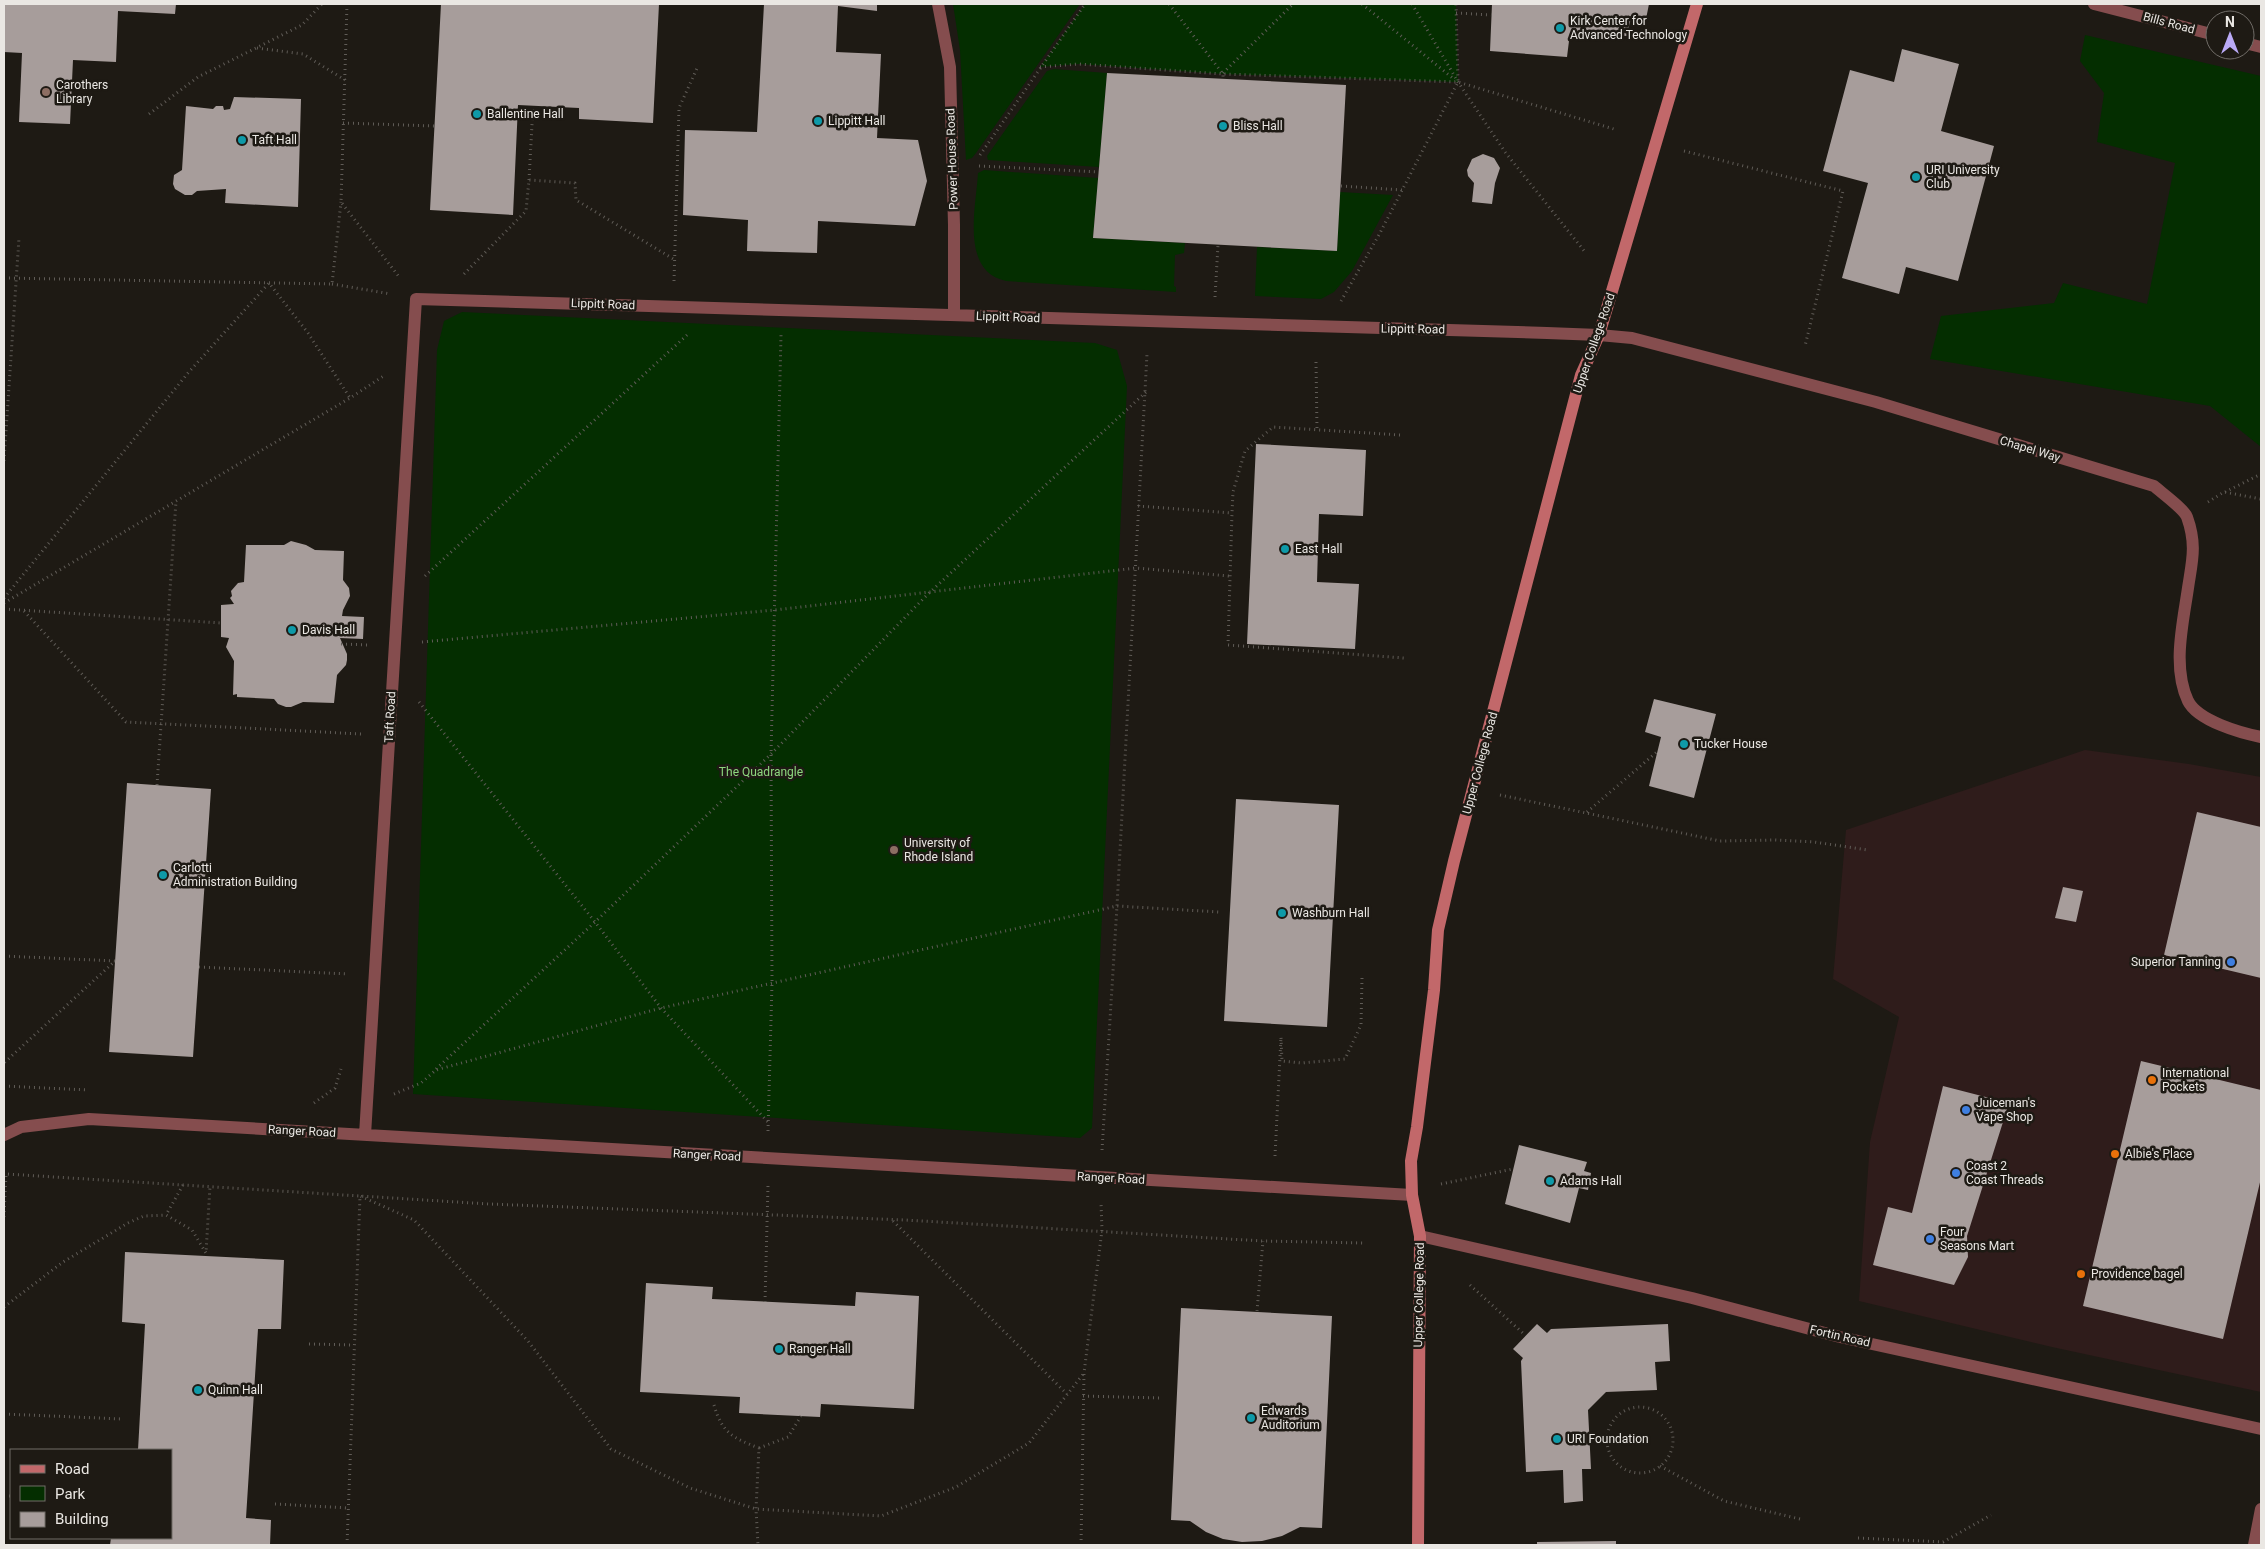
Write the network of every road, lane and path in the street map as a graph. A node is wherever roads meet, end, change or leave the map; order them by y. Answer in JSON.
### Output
{"nodes":[{"id":1,"x":322,"y":4,"type":"edge"},
{"id":2,"x":347,"y":4,"type":"edge"},
{"id":3,"x":938,"y":4,"type":"edge"},
{"id":4,"x":1085,"y":4,"type":"edge"},
{"id":5,"x":1169,"y":4,"type":"edge"},
{"id":6,"x":1293,"y":4,"type":"edge"},
{"id":7,"x":1362,"y":4,"type":"edge"},
{"id":8,"x":1412,"y":4,"type":"edge"},
{"id":9,"x":1456,"y":4,"type":"edge"},
{"id":10,"x":1698,"y":4,"type":"edge"},
{"id":11,"x":2094,"y":4,"type":"edge"},
{"id":12,"x":1456,"y":13,"type":"junction"},
{"id":13,"x":1492,"y":15,"type":"dead end"},
{"id":14,"x":2205,"y":32,"type":"edge"},
{"id":15,"x":256,"y":48,"type":"junction"},
{"id":16,"x":698,"y":66,"type":"dead end"},
{"id":17,"x":1040,"y":67,"type":"junction"},
{"id":18,"x":1223,"y":74,"type":"junction"},
{"id":19,"x":1223,"y":79,"type":"dead end"},
{"id":20,"x":345,"y":80,"type":"junction"},
{"id":21,"x":1458,"y":82,"type":"junction"},
{"id":22,"x":533,"y":106,"type":"dead end"},
{"id":23,"x":149,"y":114,"type":"dead end"},
{"id":24,"x":343,"y":123,"type":"junction"},
{"id":25,"x":434,"y":126,"type":"dead end"},
{"id":26,"x":1617,"y":130,"type":"dead end"},
{"id":27,"x":1684,"y":151,"type":"dead end"},
{"id":28,"x":977,"y":158,"type":"dead end"},
{"id":29,"x":972,"y":166,"type":"dead end"},
{"id":30,"x":1098,"y":172,"type":"dead end"},
{"id":31,"x":529,"y":180,"type":"junction"},
{"id":32,"x":1341,"y":186,"type":"dead end"},
{"id":33,"x":1402,"y":190,"type":"junction"},
{"id":34,"x":341,"y":202,"type":"junction"},
{"id":35,"x":18,"y":238,"type":"dead end"},
{"id":36,"x":1218,"y":245,"type":"dead end"},
{"id":37,"x":1586,"y":252,"type":"dead end"},
{"id":38,"x":674,"y":260,"type":"junction"},
{"id":39,"x":15,"y":276,"type":"junction"},
{"id":40,"x":4,"y":278,"type":"edge"},
{"id":41,"x":269,"y":283,"type":"junction"},
{"id":42,"x":332,"y":284,"type":"junction"},
{"id":43,"x":1215,"y":298,"type":"dead end"},
{"id":44,"x":416,"y":299,"type":"junction"},
{"id":45,"x":442,"y":299,"type":"junction"},
{"id":46,"x":674,"y":306,"type":"junction"},
{"id":47,"x":1338,"y":306,"type":"dead end"},
{"id":48,"x":716,"y":308,"type":"junction"},
{"id":49,"x":782,"y":310,"type":"junction"},
{"id":50,"x":954,"y":315,"type":"junction"},
{"id":51,"x":1599,"y":334,"type":"junction"},
{"id":52,"x":1805,"y":346,"type":"dead end"},
{"id":53,"x":1147,"y":354,"type":"dead end"},
{"id":54,"x":413,"y":356,"type":"junction"},
{"id":55,"x":1316,"y":362,"type":"dead end"},
{"id":56,"x":1146,"y":392,"type":"junction"},
{"id":57,"x":350,"y":398,"type":"junction"},
{"id":58,"x":1316,"y":430,"type":"junction"},
{"id":59,"x":1400,"y":435,"type":"dead end"},
{"id":60,"x":4,"y":461,"type":"edge"},
{"id":61,"x":2261,"y":474,"type":"edge"},
{"id":62,"x":2224,"y":492,"type":"junction"},
{"id":63,"x":2261,"y":499,"type":"edge"},
{"id":64,"x":176,"y":501,"type":"junction"},
{"id":65,"x":1138,"y":506,"type":"junction"},
{"id":66,"x":1232,"y":513,"type":"junction"},
{"id":67,"x":2187,"y":515,"type":"junction"},
{"id":68,"x":1136,"y":568,"type":"junction"},
{"id":69,"x":1229,"y":576,"type":"junction"},
{"id":70,"x":928,"y":594,"type":"junction"},
{"id":71,"x":4,"y":598,"type":"edge"},
{"id":72,"x":397,"y":602,"type":"junction"},
{"id":73,"x":4,"y":603,"type":"edge"},
{"id":74,"x":4,"y":609,"type":"edge"},
{"id":75,"x":775,"y":610,"type":"junction"},
{"id":76,"x":24,"y":611,"type":"junction"},
{"id":77,"x":168,"y":619,"type":"junction"},
{"id":78,"x":221,"y":622,"type":"dead end"},
{"id":79,"x":394,"y":645,"type":"junction"},
{"id":80,"x":1404,"y":658,"type":"dead end"},
{"id":81,"x":393,"y":670,"type":"junction"},
{"id":82,"x":161,"y":723,"type":"junction"},
{"id":83,"x":389,"y":736,"type":"junction"},
{"id":84,"x":2261,"y":737,"type":"edge"},
{"id":85,"x":1658,"y":751,"type":"dead end"},
{"id":86,"x":771,"y":754,"type":"junction"},
{"id":87,"x":157,"y":785,"type":"dead end"},
{"id":88,"x":1500,"y":795,"type":"dead end"},
{"id":89,"x":1586,"y":813,"type":"junction"},
{"id":90,"x":1868,"y":850,"type":"dead end"},
{"id":91,"x":1117,"y":906,"type":"junction"},
{"id":92,"x":1219,"y":912,"type":"dead end"},
{"id":93,"x":595,"y":922,"type":"junction"},
{"id":94,"x":4,"y":956,"type":"edge"},
{"id":95,"x":199,"y":967,"type":"dead end"},
{"id":96,"x":1362,"y":978,"type":"dead end"},
{"id":97,"x":348,"y":983,"type":"dead end"},
{"id":98,"x":772,"y":983,"type":"junction"},
{"id":99,"x":661,"y":1008,"type":"junction"},
{"id":100,"x":344,"y":1060,"type":"dead end"},
{"id":101,"x":4,"y":1063,"type":"edge"},
{"id":102,"x":436,"y":1070,"type":"junction"},
{"id":103,"x":314,"y":1103,"type":"dead end"},
{"id":104,"x":367,"y":1106,"type":"junction"},
{"id":105,"x":769,"y":1123,"type":"junction"},
{"id":106,"x":4,"y":1135,"type":"edge"},
{"id":107,"x":365,"y":1135,"type":"junction"},
{"id":108,"x":1275,"y":1156,"type":"dead end"},
{"id":109,"x":768,"y":1158,"type":"junction"},
{"id":110,"x":1513,"y":1168,"type":"dead end"},
{"id":111,"x":1100,"y":1178,"type":"junction"},
{"id":112,"x":183,"y":1184,"type":"junction"},
{"id":113,"x":1441,"y":1184,"type":"dead end"},
{"id":114,"x":210,"y":1186,"type":"junction"},
{"id":115,"x":1412,"y":1195,"type":"junction"},
{"id":116,"x":360,"y":1196,"type":"junction"},
{"id":117,"x":768,"y":1214,"type":"junction"},
{"id":118,"x":166,"y":1215,"type":"junction"},
{"id":119,"x":4,"y":1217,"type":"edge"},
{"id":120,"x":892,"y":1220,"type":"junction"},
{"id":121,"x":1102,"y":1230,"type":"junction"},
{"id":122,"x":1420,"y":1236,"type":"junction"},
{"id":123,"x":1263,"y":1241,"type":"junction"},
{"id":124,"x":1363,"y":1243,"type":"dead end"},
{"id":125,"x":1470,"y":1285,"type":"dead end"},
{"id":126,"x":765,"y":1302,"type":"dead end"},
{"id":127,"x":4,"y":1307,"type":"edge"},
{"id":128,"x":1257,"y":1311,"type":"dead end"},
{"id":129,"x":1526,"y":1335,"type":"dead end"},
{"id":130,"x":309,"y":1344,"type":"dead end"},
{"id":131,"x":353,"y":1346,"type":"junction"},
{"id":132,"x":1084,"y":1373,"type":"junction"},
{"id":133,"x":1067,"y":1394,"type":"junction"},
{"id":134,"x":1083,"y":1396,"type":"junction"},
{"id":135,"x":1159,"y":1398,"type":"dead end"},
{"id":136,"x":714,"y":1406,"type":"dead end"},
{"id":137,"x":4,"y":1414,"type":"edge"},
{"id":138,"x":801,"y":1416,"type":"dead end"},
{"id":139,"x":122,"y":1419,"type":"dead end"},
{"id":140,"x":2261,"y":1429,"type":"edge"},
{"id":141,"x":758,"y":1448,"type":"junction"},
{"id":142,"x":1660,"y":1466,"type":"junction"},
{"id":143,"x":274,"y":1504,"type":"dead end"},
{"id":144,"x":348,"y":1508,"type":"junction"},
{"id":145,"x":756,"y":1509,"type":"junction"},
{"id":146,"x":2261,"y":1509,"type":"edge"},
{"id":147,"x":1991,"y":1515,"type":"dead end"},
{"id":148,"x":1800,"y":1518,"type":"dead end"},
{"id":149,"x":1858,"y":1538,"type":"dead end"},
{"id":150,"x":1081,"y":1543,"type":"edge"},
{"id":151,"x":347,"y":1545,"type":"edge"},
{"id":152,"x":758,"y":1545,"type":"edge"},
{"id":153,"x":1076,"y":1545,"type":"edge"},
{"id":154,"x":1418,"y":1545,"type":"edge"},
{"id":155,"x":2254,"y":1545,"type":"edge"}],
"edges":[{"from":1,"to":15,"type":"path"},
{"from":2,"to":20,"type":"path"},
{"from":3,"to":50,"type":"street","name":"Power House Road"},
{"from":4,"to":17,"type":"path"},
{"from":5,"to":18,"type":"path"},
{"from":6,"to":18,"type":"path"},
{"from":7,"to":21,"type":"path"},
{"from":8,"to":21,"type":"path"},
{"from":9,"to":12,"type":"path"},
{"from":10,"to":51,"type":"street","name":"Upper College Road"},
{"from":11,"to":14,"type":"street","name":"Bills Road"},
{"from":12,"to":13,"type":"path"},
{"from":12,"to":21,"type":"path"},
{"from":15,"to":20,"type":"path"},
{"from":15,"to":23,"type":"path"},
{"from":16,"to":38,"type":"path"},
{"from":17,"to":18,"type":"path"},
{"from":17,"to":28,"type":"path"},
{"from":18,"to":19,"type":"path"},
{"from":18,"to":21,"type":"path"},
{"from":20,"to":24,"type":"path"},
{"from":21,"to":26,"type":"path"},
{"from":21,"to":33,"type":"path"},
{"from":21,"to":37,"type":"path"},
{"from":22,"to":31,"type":"path"},
{"from":24,"to":25,"type":"path"},
{"from":24,"to":34,"type":"path"},
{"from":27,"to":52,"type":"path"},
{"from":29,"to":30,"type":"path"},
{"from":31,"to":38,"type":"path"},
{"from":31,"to":45,"type":"path"},
{"from":32,"to":33,"type":"path"},
{"from":33,"to":47,"type":"path"},
{"from":34,"to":42,"type":"path"},
{"from":34,"to":44,"type":"path"},
{"from":35,"to":39,"type":"path"},
{"from":36,"to":43,"type":"path"},
{"from":38,"to":46,"type":"path"},
{"from":39,"to":40,"type":"path"},
{"from":39,"to":41,"type":"path"},
{"from":39,"to":60,"type":"path"},
{"from":41,"to":42,"type":"path"},
{"from":41,"to":57,"type":"path"},
{"from":41,"to":71,"type":"path"},
{"from":42,"to":44,"type":"path"},
{"from":44,"to":45,"type":"street","name":"Lippitt Road"},
{"from":44,"to":54,"type":"street","name":"Taft Road"},
{"from":45,"to":46,"type":"street","name":"Lippitt Road"},
{"from":46,"to":48,"type":"street","name":"Lippitt Road"},
{"from":48,"to":49,"type":"street","name":"Lippitt Road"},
{"from":48,"to":72,"type":"path"},
{"from":49,"to":50,"type":"street","name":"Lippitt Road"},
{"from":49,"to":75,"type":"path"},
{"from":50,"to":51,"type":"street","name":"Lippitt Road"},
{"from":51,"to":67,"type":"street","name":"Chapel Way"},
{"from":51,"to":115,"type":"street","name":"Upper College Road"},
{"from":53,"to":56,"type":"path"},
{"from":54,"to":57,"type":"path"},
{"from":54,"to":72,"type":"street","name":"Taft Road"},
{"from":55,"to":58,"type":"path"},
{"from":56,"to":65,"type":"path"},
{"from":56,"to":70,"type":"path"},
{"from":57,"to":64,"type":"path"},
{"from":58,"to":59,"type":"path"},
{"from":58,"to":66,"type":"path"},
{"from":61,"to":62,"type":"path"},
{"from":62,"to":63,"type":"path"},
{"from":62,"to":67,"type":"path"},
{"from":64,"to":73,"type":"path"},
{"from":64,"to":77,"type":"path"},
{"from":65,"to":66,"type":"path"},
{"from":65,"to":68,"type":"path"},
{"from":66,"to":69,"type":"path"},
{"from":67,"to":84,"type":"street"},
{"from":68,"to":69,"type":"path"},
{"from":68,"to":70,"type":"path"},
{"from":68,"to":91,"type":"path"},
{"from":69,"to":80,"type":"path"},
{"from":70,"to":75,"type":"path"},
{"from":70,"to":86,"type":"path"},
{"from":72,"to":79,"type":"street","name":"Taft Road"},
{"from":74,"to":76,"type":"path"},
{"from":75,"to":79,"type":"path"},
{"from":75,"to":86,"type":"path"},
{"from":76,"to":77,"type":"path"},
{"from":76,"to":82,"type":"path"},
{"from":77,"to":78,"type":"path"},
{"from":77,"to":82,"type":"path"},
{"from":79,"to":81,"type":"street","name":"Taft Road"},
{"from":81,"to":83,"type":"street","name":"Taft Road"},
{"from":81,"to":93,"type":"path"},
{"from":82,"to":83,"type":"path"},
{"from":82,"to":87,"type":"path"},
{"from":83,"to":104,"type":"street","name":"Taft Road"},
{"from":85,"to":89,"type":"path"},
{"from":86,"to":93,"type":"path"},
{"from":86,"to":98,"type":"path"},
{"from":88,"to":89,"type":"path"},
{"from":89,"to":90,"type":"path"},
{"from":91,"to":92,"type":"path"},
{"from":91,"to":98,"type":"path"},
{"from":91,"to":111,"type":"path"},
{"from":93,"to":99,"type":"path"},
{"from":93,"to":102,"type":"path"},
{"from":94,"to":101,"type":"path"},
{"from":95,"to":97,"type":"path"},
{"from":96,"to":108,"type":"path"},
{"from":98,"to":99,"type":"path"},
{"from":98,"to":105,"type":"path"},
{"from":99,"to":102,"type":"path"},
{"from":99,"to":105,"type":"path"},
{"from":100,"to":103,"type":"path"},
{"from":102,"to":104,"type":"path"},
{"from":104,"to":107,"type":"street","name":"Taft Road"},
{"from":105,"to":109,"type":"path"},
{"from":106,"to":107,"type":"street","name":"Ranger Road"},
{"from":107,"to":109,"type":"street","name":"Ranger Road"},
{"from":109,"to":111,"type":"street","name":"Ranger Road"},
{"from":109,"to":117,"type":"path"},
{"from":110,"to":113,"type":"path"},
{"from":111,"to":115,"type":"street","name":"Ranger Road"},
{"from":112,"to":114,"type":"path"},
{"from":112,"to":118,"type":"path"},
{"from":112,"to":119,"type":"path"},
{"from":114,"to":116,"type":"path"},
{"from":114,"to":118,"type":"path"},
{"from":115,"to":122,"type":"street","name":"Upper College Road"},
{"from":116,"to":117,"type":"path"},
{"from":116,"to":131,"type":"path"},
{"from":116,"to":145,"type":"path"},
{"from":117,"to":120,"type":"path"},
{"from":117,"to":126,"type":"path"},
{"from":118,"to":127,"type":"path"},
{"from":120,"to":121,"type":"path"},
{"from":120,"to":133,"type":"path"},
{"from":121,"to":123,"type":"path"},
{"from":121,"to":132,"type":"path"},
{"from":122,"to":140,"type":"street","name":"Fortin Road"},
{"from":122,"to":154,"type":"street","name":"Upper College Road"},
{"from":123,"to":124,"type":"path"},
{"from":123,"to":128,"type":"path"},
{"from":125,"to":129,"type":"path"},
{"from":130,"to":131,"type":"path"},
{"from":131,"to":144,"type":"path"},
{"from":132,"to":133,"type":"path"},
{"from":132,"to":134,"type":"path"},
{"from":133,"to":145,"type":"path"},
{"from":134,"to":135,"type":"path"},
{"from":134,"to":150,"type":"path"},
{"from":136,"to":141,"type":"path"},
{"from":137,"to":139,"type":"path"},
{"from":138,"to":141,"type":"path"},
{"from":141,"to":145,"type":"path"},
{"from":142,"to":142,"type":"path"},
{"from":142,"to":148,"type":"path"},
{"from":143,"to":144,"type":"path"},
{"from":144,"to":151,"type":"path"},
{"from":145,"to":152,"type":"path"},
{"from":146,"to":155,"type":"street"},
{"from":147,"to":149,"type":"path"},
{"from":150,"to":153,"type":"path"}]}
